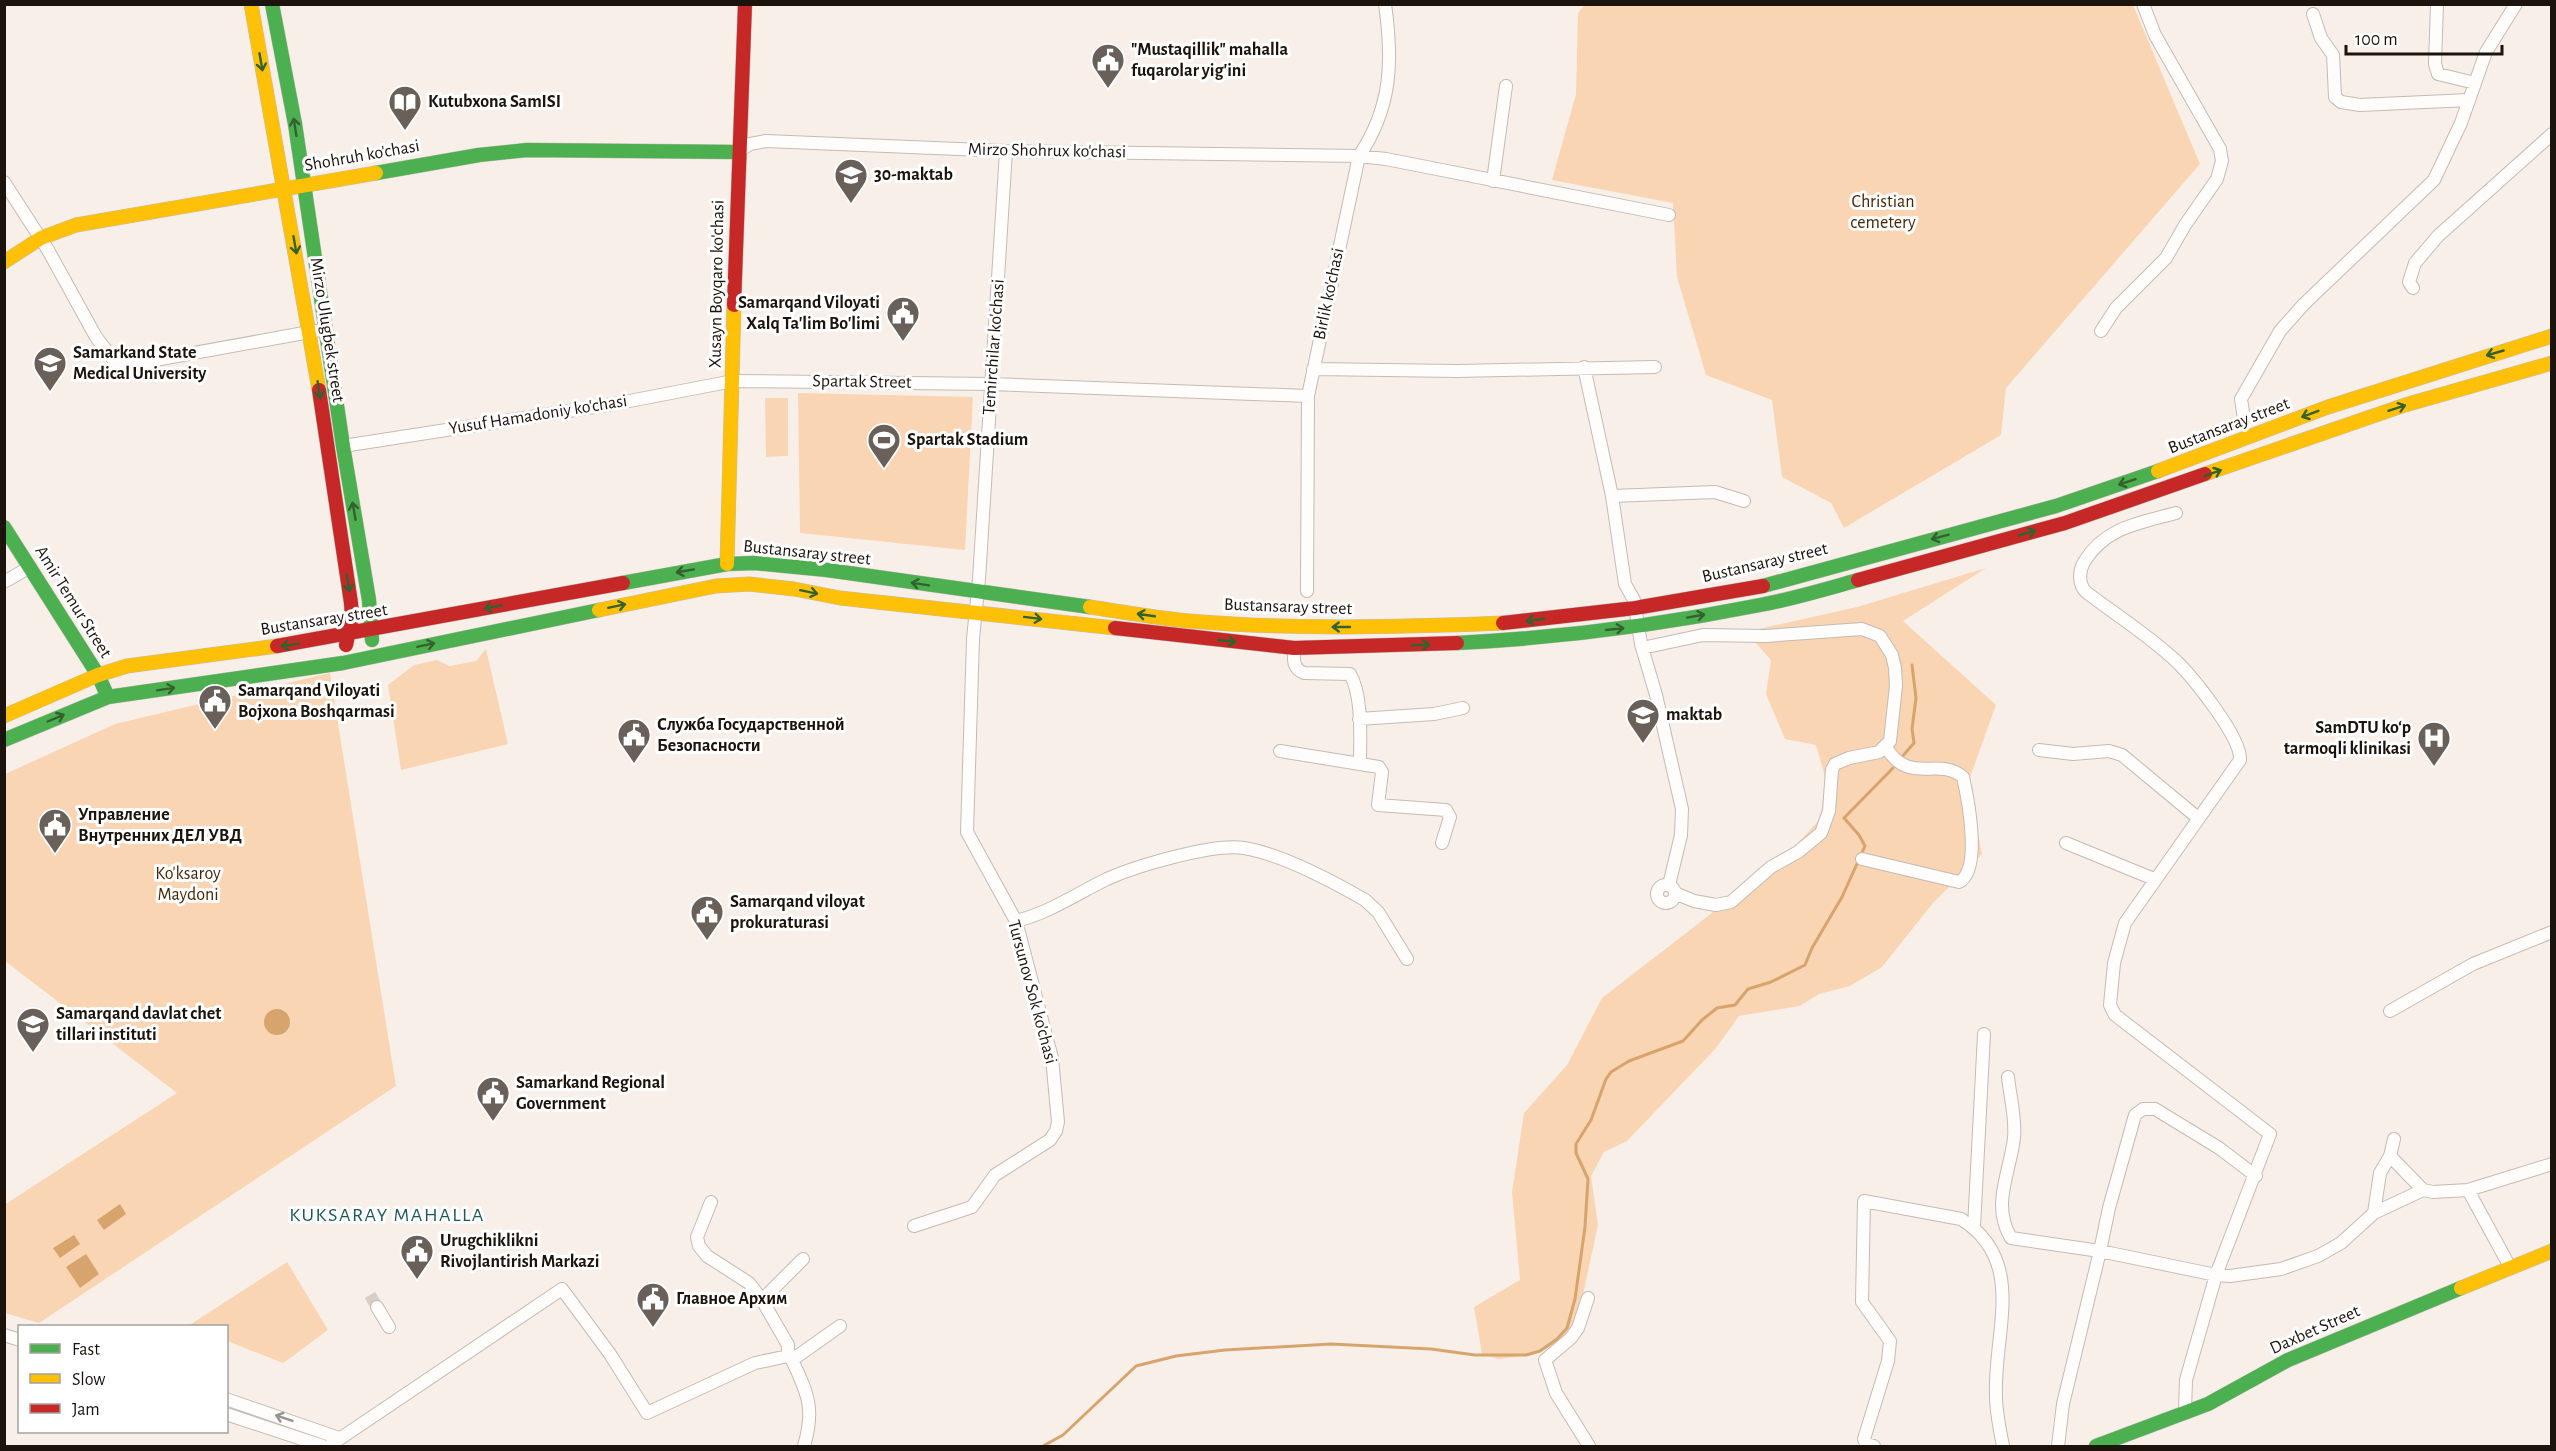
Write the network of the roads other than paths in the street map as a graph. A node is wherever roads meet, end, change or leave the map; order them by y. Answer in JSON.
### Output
{"nodes":[{"id":1,"x":251,"y":4,"type":"edge"},
{"id":2,"x":272,"y":4,"type":"edge"},
{"id":3,"x":745,"y":4,"type":"edge"},
{"id":4,"x":1385,"y":4,"type":"edge"},
{"id":5,"x":2143,"y":4,"type":"edge"},
{"id":6,"x":2437,"y":4,"type":"edge"},
{"id":7,"x":2516,"y":4,"type":"edge"},
{"id":8,"x":2313,"y":14,"type":"dead end"},
{"id":9,"x":2475,"y":83,"type":"junction"},
{"id":10,"x":1506,"y":86,"type":"dead end"},
{"id":11,"x":2469,"y":100,"type":"junction"},
{"id":12,"x":2552,"y":134,"type":"edge"},
{"id":13,"x":1006,"y":151,"type":"junction"},
{"id":14,"x":738,"y":152,"type":"junction"},
{"id":15,"x":1359,"y":156,"type":"junction"},
{"id":16,"x":1493,"y":181,"type":"junction"},
{"id":17,"x":4,"y":182,"type":"edge"},
{"id":18,"x":304,"y":184,"type":"junction"},
{"id":19,"x":285,"y":188,"type":"junction"},
{"id":20,"x":1669,"y":215,"type":"dead end"},
{"id":21,"x":40,"y":238,"type":"junction"},
{"id":22,"x":4,"y":262,"type":"edge"},
{"id":23,"x":2413,"y":288,"type":"dead end"},
{"id":24,"x":325,"y":329,"type":"junction"},
{"id":25,"x":2101,"y":331,"type":"dead end"},
{"id":26,"x":310,"y":332,"type":"junction"},
{"id":27,"x":2552,"y":336,"type":"edge"},
{"id":28,"x":2552,"y":363,"type":"edge"},
{"id":29,"x":1584,"y":367,"type":"junction"},
{"id":30,"x":1655,"y":367,"type":"dead end"},
{"id":31,"x":1313,"y":369,"type":"junction"},
{"id":32,"x":733,"y":381,"type":"junction"},
{"id":33,"x":992,"y":384,"type":"junction"},
{"id":34,"x":1308,"y":396,"type":"junction"},
{"id":35,"x":2244,"y":420,"type":"dead end"},
{"id":36,"x":343,"y":446,"type":"junction"},
{"id":37,"x":1612,"y":496,"type":"junction"},
{"id":38,"x":1744,"y":501,"type":"dead end"},
{"id":39,"x":2176,"y":513,"type":"dead end"},
{"id":40,"x":4,"y":527,"type":"edge"},
{"id":41,"x":727,"y":564,"type":"junction"},
{"id":42,"x":30,"y":567,"type":"junction"},
{"id":43,"x":4,"y":582,"type":"edge"},
{"id":44,"x":978,"y":586,"type":"junction"},
{"id":45,"x":1307,"y":591,"type":"dead end"},
{"id":46,"x":1635,"y":608,"type":"junction"},
{"id":47,"x":975,"y":611,"type":"junction"},
{"id":48,"x":1638,"y":626,"type":"junction"},
{"id":49,"x":374,"y":631,"type":"junction"},
{"id":50,"x":348,"y":635,"type":"junction"},
{"id":51,"x":1294,"y":648,"type":"junction"},
{"id":52,"x":1642,"y":648,"type":"junction"},
{"id":53,"x":369,"y":657,"type":"junction"},
{"id":54,"x":343,"y":663,"type":"junction"},
{"id":55,"x":98,"y":675,"type":"junction"},
{"id":56,"x":108,"y":697,"type":"junction"},
{"id":57,"x":1463,"y":708,"type":"dead end"},
{"id":58,"x":4,"y":716,"type":"edge"},
{"id":59,"x":1359,"y":719,"type":"junction"},
{"id":60,"x":4,"y":740,"type":"edge"},
{"id":61,"x":1887,"y":747,"type":"junction"},
{"id":62,"x":2039,"y":750,"type":"dead end"},
{"id":63,"x":1280,"y":751,"type":"dead end"},
{"id":64,"x":1360,"y":764,"type":"junction"},
{"id":65,"x":2198,"y":818,"type":"junction"},
{"id":66,"x":1442,"y":843,"type":"dead end"},
{"id":67,"x":2066,"y":843,"type":"dead end"},
{"id":68,"x":1862,"y":859,"type":"dead end"},
{"id":69,"x":2154,"y":879,"type":"junction"},
{"id":70,"x":1016,"y":921,"type":"junction"},
{"id":71,"x":2552,"y":932,"type":"edge"},
{"id":72,"x":1407,"y":959,"type":"dead end"},
{"id":73,"x":2390,"y":1011,"type":"dead end"},
{"id":74,"x":1984,"y":1034,"type":"dead end"},
{"id":75,"x":2008,"y":1077,"type":"dead end"},
{"id":76,"x":2394,"y":1139,"type":"dead end"},
{"id":77,"x":2390,"y":1156,"type":"junction"},
{"id":78,"x":2552,"y":1164,"type":"edge"},
{"id":79,"x":2256,"y":1176,"type":"junction"},
{"id":80,"x":2423,"y":1190,"type":"junction"},
{"id":81,"x":2468,"y":1190,"type":"junction"},
{"id":82,"x":711,"y":1202,"type":"dead end"},
{"id":83,"x":2374,"y":1214,"type":"junction"},
{"id":84,"x":914,"y":1226,"type":"dead end"},
{"id":85,"x":1977,"y":1229,"type":"junction"},
{"id":86,"x":2100,"y":1251,"type":"junction"},
{"id":87,"x":2552,"y":1251,"type":"edge"},
{"id":88,"x":804,"y":1259,"type":"dead end"},
{"id":89,"x":2510,"y":1267,"type":"junction"},
{"id":90,"x":2216,"y":1275,"type":"junction"},
{"id":91,"x":1588,"y":1298,"type":"dead end"},
{"id":92,"x":762,"y":1300,"type":"junction"},
{"id":93,"x":377,"y":1307,"type":"tunnel mouth"},
{"id":94,"x":840,"y":1326,"type":"dead end"},
{"id":95,"x":390,"y":1327,"type":"dead end"},
{"id":96,"x":790,"y":1358,"type":"junction"},
{"id":97,"x":228,"y":1400,"type":"edge"},
{"id":98,"x":2185,"y":1411,"type":"junction"},
{"id":99,"x":228,"y":1415,"type":"edge"},
{"id":100,"x":339,"y":1438,"type":"junction"},
{"id":101,"x":323,"y":1446,"type":"edge"},
{"id":102,"x":329,"y":1446,"type":"edge"},
{"id":103,"x":804,"y":1446,"type":"edge"},
{"id":104,"x":1588,"y":1446,"type":"edge"},
{"id":105,"x":1874,"y":1446,"type":"edge"},
{"id":106,"x":2003,"y":1446,"type":"edge"},
{"id":107,"x":2058,"y":1446,"type":"edge"},
{"id":108,"x":2096,"y":1446,"type":"edge"}],
"edges":[{"from":1,"to":19,"type":"main road","name":"Mirzo Ulugbek street","one_way":true},
{"from":18,"to":2,"type":"main road","name":"Mirzo Ulugbek street","one_way":true},
{"from":3,"to":14,"type":"main road","name":"Xusayn Boyqaro ko'chasi"},
{"from":4,"to":15,"type":"street","name":"Birlik ko'chasi"},
{"from":5,"to":25,"type":"street"},
{"from":6,"to":9,"type":"street"},
{"from":7,"to":9,"type":"street"},
{"from":8,"to":11,"type":"street"},
{"from":9,"to":11,"type":"street"},
{"from":10,"to":16,"type":"street"},
{"from":11,"to":35,"type":"street"},
{"from":12,"to":23,"type":"street"},
{"from":13,"to":14,"type":"street","name":"Mirzo Shohrux ko'chasi"},
{"from":13,"to":15,"type":"street","name":"Mirzo Shohrux ko'chasi"},
{"from":13,"to":33,"type":"street","name":"Temirchilar ko'chasi"},
{"from":14,"to":18,"type":"main road","name":"Shohruh ko'chasi"},
{"from":14,"to":32,"type":"main road","name":"Xusayn Boyqaro ko'chasi"},
{"from":15,"to":16,"type":"street","name":"Mirzo Shohrux ko'chasi"},
{"from":15,"to":31,"type":"street","name":"Birlik ko'chasi"},
{"from":16,"to":20,"type":"street","name":"Mirzo Shohrux ko'chasi"},
{"from":17,"to":21,"type":"street"},
{"from":18,"to":19,"type":"main road","name":"Shohruh ko'chasi"},
{"from":18,"to":24,"type":"main road","name":"Mirzo Ulugbek street"},
{"from":19,"to":21,"type":"main road","name":"Shohruh ko'chasi"},
{"from":19,"to":26,"type":"main road","name":"Mirzo Ulugbek street","one_way":true},
{"from":21,"to":22,"type":"main road","name":"Shohruh ko'chasi"},
{"from":21,"to":26,"type":"street"},
{"from":24,"to":26,"type":"street"},
{"from":24,"to":36,"type":"main road","name":"Mirzo Ulugbek street"},
{"from":26,"to":50,"type":"main road","name":"Mirzo Ulugbek street","one_way":true},
{"from":27,"to":46,"type":"main road","name":"Bustansaray street","one_way":true},
{"from":48,"to":28,"type":"main road","name":"Bustansaray street","one_way":true},
{"from":29,"to":30,"type":"street"},
{"from":29,"to":31,"type":"street"},
{"from":29,"to":37,"type":"street"},
{"from":31,"to":34,"type":"street","name":"Birlik ko'chasi"},
{"from":32,"to":33,"type":"street","name":"Spartak Street"},
{"from":32,"to":36,"type":"street","name":"Yusuf Hamadoniy ko'chasi"},
{"from":32,"to":41,"type":"main road","name":"Xusayn Boyqaro ko'chasi"},
{"from":33,"to":34,"type":"street","name":"Spartak Street"},
{"from":33,"to":44,"type":"street","name":"Temirchilar ko'chasi"},
{"from":34,"to":45,"type":"street","name":"Birlik ko'chasi"},
{"from":49,"to":36,"type":"main road","name":"Mirzo Ulugbek street","one_way":true},
{"from":37,"to":38,"type":"street"},
{"from":37,"to":46,"type":"street"},
{"from":39,"to":65,"type":"street"},
{"from":40,"to":42,"type":"main road","name":"Amir Temur Street"},
{"from":44,"to":41,"type":"main road","name":"Bustansaray street","one_way":true},
{"from":41,"to":49,"type":"main road","name":"Bustansaray street","one_way":true},
{"from":42,"to":43,"type":"street"},
{"from":42,"to":55,"type":"main road","name":"Amir Temur Street"},
{"from":46,"to":44,"type":"main road","name":"Bustansaray street","one_way":true},
{"from":44,"to":47,"type":"street","name":"Tursunov Sok ko'chasi"},
{"from":46,"to":48,"type":"street"},
{"from":47,"to":51,"type":"main road","name":"Bustansaray street","one_way":true},
{"from":53,"to":47,"type":"main road","name":"Bustansaray street","one_way":true},
{"from":47,"to":70,"type":"street","name":"Tursunov Sok ko'chasi"},
{"from":51,"to":48,"type":"main road","name":"Bustansaray street","one_way":true},
{"from":48,"to":52,"type":"street"},
{"from":49,"to":50,"type":"main road","name":"Bustansaray street"},
{"from":49,"to":53,"type":"main road"},
{"from":50,"to":54,"type":"main road","name":"Mirzo Ulugbek street"},
{"from":50,"to":55,"type":"main road","name":"Bustansaray street","one_way":true},
{"from":51,"to":59,"type":"street"},
{"from":52,"to":61,"type":"street"},
{"from":52,"to":61,"type":"street"},
{"from":53,"to":54,"type":"main road","name":"Bustansaray street"},
{"from":56,"to":54,"type":"main road","name":"Bustansaray street","one_way":true},
{"from":55,"to":56,"type":"main road","name":"Amir Temur Street"},
{"from":55,"to":58,"type":"main road","name":"Bustansaray street"},
{"from":60,"to":56,"type":"main road","name":"Bustansaray street","one_way":true},
{"from":57,"to":59,"type":"street"},
{"from":59,"to":64,"type":"street"},
{"from":61,"to":68,"type":"street"},
{"from":62,"to":65,"type":"street"},
{"from":63,"to":64,"type":"street"},
{"from":64,"to":66,"type":"street"},
{"from":65,"to":69,"type":"street"},
{"from":67,"to":69,"type":"street"},
{"from":69,"to":79,"type":"street"},
{"from":70,"to":72,"type":"street"},
{"from":70,"to":84,"type":"street","name":"Tursunov Sok ko'chasi"},
{"from":71,"to":73,"type":"street"},
{"from":74,"to":85,"type":"street"},
{"from":75,"to":86,"type":"street"},
{"from":76,"to":77,"type":"street"},
{"from":77,"to":80,"type":"street"},
{"from":77,"to":83,"type":"street"},
{"from":78,"to":81,"type":"street"},
{"from":79,"to":86,"type":"street"},
{"from":79,"to":90,"type":"street"},
{"from":80,"to":81,"type":"street"},
{"from":80,"to":83,"type":"street"},
{"from":81,"to":89,"type":"street"},
{"from":82,"to":92,"type":"street"},
{"from":83,"to":90,"type":"street"},
{"from":85,"to":105,"type":"street"},
{"from":85,"to":106,"type":"street"},
{"from":86,"to":90,"type":"street"},
{"from":86,"to":107,"type":"street"},
{"from":87,"to":89,"type":"main road","name":"Daxbet Street"},
{"from":88,"to":92,"type":"street"},
{"from":89,"to":98,"type":"main road","name":"Daxbet Street"},
{"from":90,"to":98,"type":"street"},
{"from":91,"to":104,"type":"street"},
{"from":92,"to":96,"type":"street"},
{"from":93,"to":95,"type":"street"},
{"from":94,"to":96,"type":"street"},
{"from":96,"to":100,"type":"street"},
{"from":96,"to":103,"type":"street"},
{"from":100,"to":97,"type":"street","one_way":true},
{"from":98,"to":108,"type":"main road","name":"Daxbet Street"},
{"from":99,"to":101,"type":"street"},
{"from":100,"to":102,"type":"street"}]}
